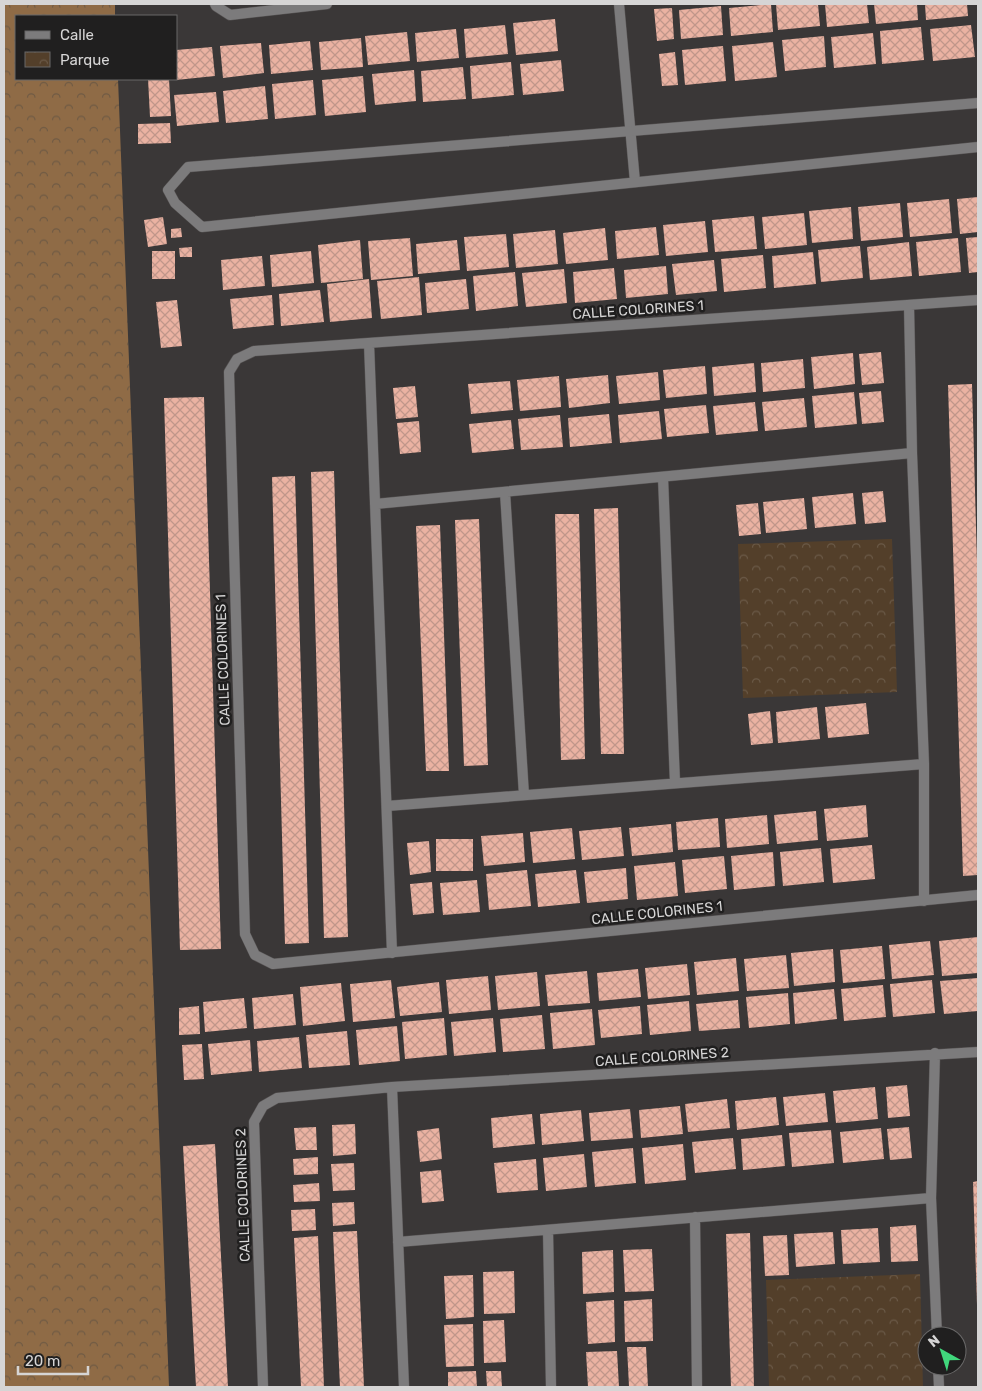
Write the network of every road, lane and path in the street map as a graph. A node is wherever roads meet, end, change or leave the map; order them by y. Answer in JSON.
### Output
{"nodes":[{"id":1,"x":215,"y":4,"type":"edge"},
{"id":2,"x":327,"y":4,"type":"edge"},
{"id":3,"x":619,"y":4,"type":"edge"},
{"id":4,"x":978,"y":103,"type":"edge"},
{"id":5,"x":631,"y":131,"type":"junction"},
{"id":6,"x":978,"y":147,"type":"edge"},
{"id":7,"x":635,"y":182,"type":"junction"},
{"id":8,"x":978,"y":300,"type":"edge"},
{"id":9,"x":909,"y":305,"type":"junction"},
{"id":10,"x":369,"y":343,"type":"junction"},
{"id":11,"x":912,"y":453,"type":"junction"},
{"id":12,"x":663,"y":477,"type":"junction"},
{"id":13,"x":506,"y":492,"type":"junction"},
{"id":14,"x":375,"y":504,"type":"junction"},
{"id":15,"x":924,"y":764,"type":"junction"},
{"id":16,"x":675,"y":783,"type":"junction"},
{"id":17,"x":524,"y":795,"type":"junction"},
{"id":18,"x":387,"y":806,"type":"junction"},
{"id":19,"x":978,"y":895,"type":"edge"},
{"id":20,"x":924,"y":900,"type":"junction"},
{"id":21,"x":392,"y":952,"type":"junction"},
{"id":22,"x":978,"y":1052,"type":"edge"},
{"id":23,"x":934,"y":1053,"type":"junction"},
{"id":24,"x":392,"y":1087,"type":"junction"},
{"id":25,"x":931,"y":1198,"type":"junction"},
{"id":26,"x":695,"y":1218,"type":"junction"},
{"id":27,"x":548,"y":1230,"type":"junction"},
{"id":28,"x":398,"y":1242,"type":"junction"},
{"id":29,"x":937,"y":1326,"type":"edge"},
{"id":30,"x":263,"y":1387,"type":"edge"},
{"id":31,"x":404,"y":1387,"type":"edge"},
{"id":32,"x":551,"y":1387,"type":"edge"},
{"id":33,"x":697,"y":1387,"type":"edge"}],
"edges":[{"from":1,"to":2,"type":"street"},
{"from":3,"to":5,"type":"street"},
{"from":4,"to":5,"type":"street"},
{"from":5,"to":7,"type":"street"},
{"from":5,"to":7,"type":"street"},
{"from":6,"to":7,"type":"street"},
{"from":8,"to":9,"type":"street","name":"CALLE COLORINES 1"},
{"from":9,"to":10,"type":"street","name":"CALLE COLORINES 1"},
{"from":9,"to":11,"type":"street"},
{"from":10,"to":14,"type":"street"},
{"from":10,"to":21,"type":"street","name":"CALLE COLORINES 1"},
{"from":11,"to":12,"type":"street"},
{"from":11,"to":15,"type":"street"},
{"from":12,"to":13,"type":"street"},
{"from":12,"to":16,"type":"street"},
{"from":13,"to":14,"type":"street"},
{"from":13,"to":17,"type":"street"},
{"from":14,"to":18,"type":"street"},
{"from":15,"to":16,"type":"street"},
{"from":15,"to":20,"type":"street"},
{"from":16,"to":17,"type":"street"},
{"from":17,"to":18,"type":"street"},
{"from":18,"to":21,"type":"street"},
{"from":19,"to":20,"type":"street","name":"CALLE COLORINES 1"},
{"from":20,"to":21,"type":"street","name":"CALLE COLORINES 1"},
{"from":22,"to":23,"type":"street","name":"CALLE COLORINES 2"},
{"from":23,"to":24,"type":"street","name":"CALLE COLORINES 2"},
{"from":23,"to":25,"type":"street"},
{"from":24,"to":28,"type":"street"},
{"from":24,"to":30,"type":"street","name":"CALLE COLORINES 2"},
{"from":25,"to":26,"type":"street"},
{"from":25,"to":29,"type":"street"},
{"from":26,"to":27,"type":"street"},
{"from":26,"to":33,"type":"street"},
{"from":27,"to":28,"type":"street"},
{"from":27,"to":32,"type":"street"},
{"from":28,"to":31,"type":"street"}]}
